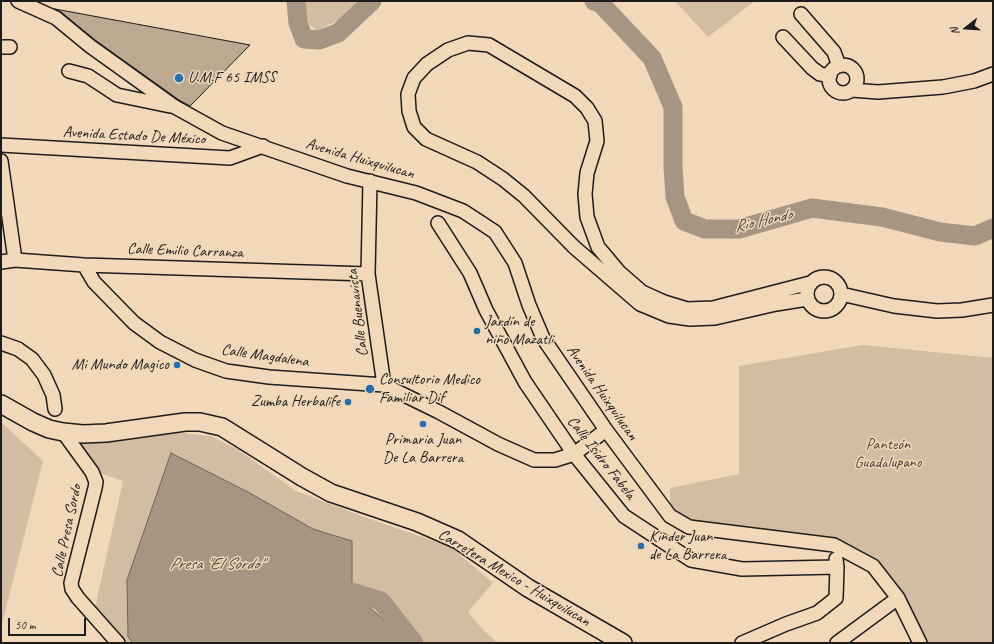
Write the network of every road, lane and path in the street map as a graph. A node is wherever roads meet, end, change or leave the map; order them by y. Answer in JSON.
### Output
{"nodes":[{"id":1,"x":18,"y":1,"type":"edge"},
{"id":2,"x":801,"y":14,"type":"dead end"},
{"id":3,"x":784,"y":37,"type":"dead end"},
{"id":4,"x":839,"y":66,"type":"junction"},
{"id":5,"x":69,"y":71,"type":"dead end"},
{"id":6,"x":993,"y":74,"type":"edge"},
{"id":7,"x":830,"y":76,"type":"junction"},
{"id":8,"x":852,"y":90,"type":"junction"},
{"id":9,"x":175,"y":107,"type":"junction"},
{"id":10,"x":1,"y":145,"type":"edge"},
{"id":11,"x":263,"y":146,"type":"junction"},
{"id":12,"x":1,"y":161,"type":"edge"},
{"id":13,"x":370,"y":180,"type":"junction"},
{"id":14,"x":438,"y":223,"type":"dead end"},
{"id":15,"x":15,"y":260,"type":"junction"},
{"id":16,"x":1,"y":262,"type":"edge"},
{"id":17,"x":84,"y":265,"type":"junction"},
{"id":18,"x":368,"y":274,"type":"junction"},
{"id":19,"x":810,"y":283,"type":"junction"},
{"id":20,"x":841,"y":294,"type":"junction"},
{"id":21,"x":807,"y":299,"type":"junction"},
{"id":22,"x":993,"y":305,"type":"edge"},
{"id":23,"x":1,"y":343,"type":"edge"},
{"id":24,"x":384,"y":385,"type":"junction"},
{"id":25,"x":1,"y":404,"type":"edge"},
{"id":26,"x":55,"y":409,"type":"dead end"},
{"id":27,"x":606,"y":430,"type":"junction"},
{"id":28,"x":63,"y":432,"type":"junction"},
{"id":29,"x":574,"y":454,"type":"junction"},
{"id":30,"x":834,"y":545,"type":"junction"},
{"id":31,"x":837,"y":566,"type":"junction"},
{"id":32,"x":898,"y":598,"type":"junction"},
{"id":33,"x":118,"y":643,"type":"edge"},
{"id":34,"x":623,"y":643,"type":"edge"},
{"id":35,"x":742,"y":643,"type":"edge"},
{"id":36,"x":837,"y":643,"type":"edge"},
{"id":37,"x":920,"y":643,"type":"edge"}],
"edges":[{"from":1,"to":9,"type":"street","name":"Avenida Huixquilucan"},
{"from":2,"to":4,"type":"street"},
{"from":3,"to":7,"type":"street"},
{"from":4,"to":7,"type":"street"},
{"from":4,"to":8,"type":"street"},
{"from":5,"to":9,"type":"street"},
{"from":6,"to":8,"type":"street"},
{"from":7,"to":8,"type":"street"},
{"from":9,"to":11,"type":"street","name":"Avenida Huixquilucan"},
{"from":10,"to":11,"type":"street","name":"Avenida Estado De México"},
{"from":11,"to":13,"type":"street","name":"Avenida Huixquilucan"},
{"from":12,"to":15,"type":"street"},
{"from":13,"to":18,"type":"street","name":"Calle Buenavista"},
{"from":13,"to":27,"type":"street","name":"Avenida Huixquilucan"},
{"from":14,"to":29,"type":"street","name":"Calle Isidro Fabela"},
{"from":15,"to":16,"type":"street","name":"Calle Emilio Carranza"},
{"from":15,"to":17,"type":"street","name":"Calle Emilio Carranza"},
{"from":17,"to":18,"type":"street","name":"Calle Emilio Carranza"},
{"from":17,"to":24,"type":"street","name":"Calle Magdalena"},
{"from":18,"to":24,"type":"street","name":"Calle Buenavista"},
{"from":19,"to":20,"type":"street"},
{"from":19,"to":21,"type":"street"},
{"from":19,"to":21,"type":"street"},
{"from":20,"to":21,"type":"street"},
{"from":20,"to":22,"type":"street"},
{"from":23,"to":26,"type":"street"},
{"from":24,"to":29,"type":"street"},
{"from":25,"to":28,"type":"main road","name":"Carretera Mexico - Huixquilucan"},
{"from":27,"to":29,"type":"street"},
{"from":27,"to":30,"type":"street","name":"Avenida Huixquilucan"},
{"from":28,"to":33,"type":"street","name":"Calle Presa Sordo"},
{"from":28,"to":34,"type":"main road","name":"Carretera Mexico - Huixquilucan"},
{"from":29,"to":31,"type":"street","name":"Calle Isidro Fabela"},
{"from":30,"to":31,"type":"street"},
{"from":30,"to":32,"type":"street","name":"Avenida Huixquilucan"},
{"from":31,"to":35,"type":"street"},
{"from":32,"to":36,"type":"street"},
{"from":32,"to":37,"type":"street","name":"Avenida Huixquilucan"}]}
